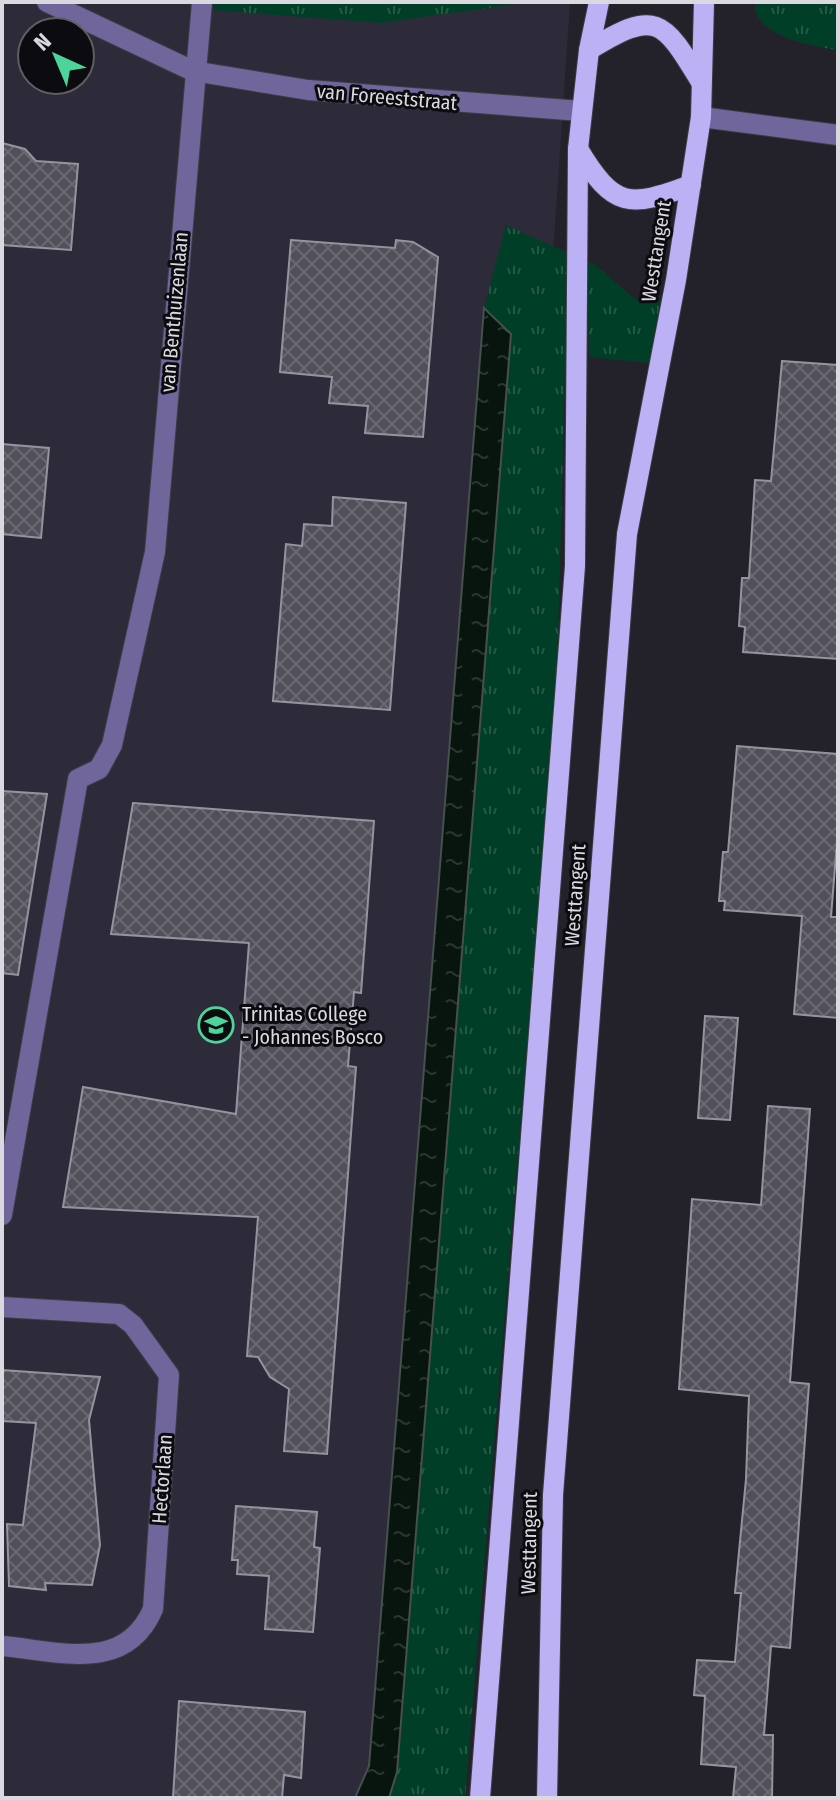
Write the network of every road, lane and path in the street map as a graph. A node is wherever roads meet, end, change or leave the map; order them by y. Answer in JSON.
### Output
{"nodes":[{"id":1,"x":47,"y":2,"type":"edge"},
{"id":2,"x":202,"y":2,"type":"edge"},
{"id":3,"x":599,"y":2,"type":"edge"},
{"id":4,"x":704,"y":2,"type":"edge"},
{"id":5,"x":589,"y":50,"type":"junction"},
{"id":6,"x":193,"y":71,"type":"junction"},
{"id":7,"x":701,"y":82,"type":"junction"},
{"id":8,"x":581,"y":111,"type":"junction"},
{"id":9,"x":701,"y":117,"type":"junction"},
{"id":10,"x":838,"y":135,"type":"edge"},
{"id":11,"x":578,"y":149,"type":"junction"},
{"id":12,"x":691,"y":185,"type":"junction"},
{"id":13,"x":2,"y":1215,"type":"edge"},
{"id":14,"x":2,"y":1307,"type":"edge"},
{"id":15,"x":2,"y":1646,"type":"edge"},
{"id":16,"x":480,"y":1798,"type":"edge"},
{"id":17,"x":547,"y":1798,"type":"edge"}],
"edges":[{"from":1,"to":6,"type":"street","name":"van Foreeststraat"},
{"from":2,"to":6,"type":"street","name":"van Benthuizenlaan"},
{"from":3,"to":5,"type":"main road","name":"Westtangent"},
{"from":4,"to":7,"type":"main road","name":"Westtangent"},
{"from":5,"to":7,"type":"main road"},
{"from":5,"to":8,"type":"main road","name":"Westtangent"},
{"from":6,"to":8,"type":"street","name":"van Foreeststraat"},
{"from":6,"to":13,"type":"street","name":"van Benthuizenlaan"},
{"from":7,"to":9,"type":"main road","name":"Westtangent"},
{"from":8,"to":11,"type":"main road","name":"Westtangent"},
{"from":9,"to":10,"type":"street"},
{"from":9,"to":12,"type":"main road","name":"Westtangent"},
{"from":11,"to":12,"type":"main road"},
{"from":11,"to":16,"type":"main road","name":"Westtangent"},
{"from":12,"to":17,"type":"main road","name":"Westtangent"},
{"from":14,"to":15,"type":"street","name":"Hectorlaan"}]}
